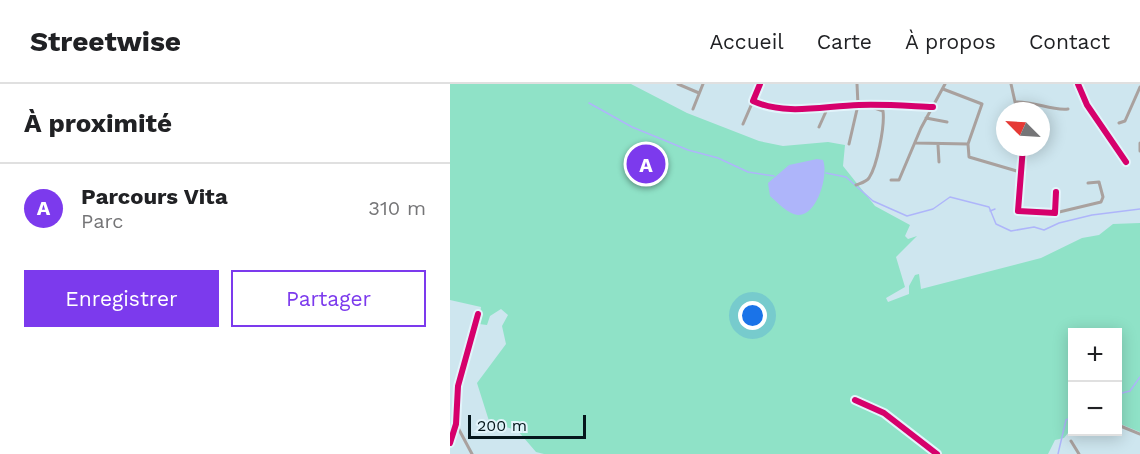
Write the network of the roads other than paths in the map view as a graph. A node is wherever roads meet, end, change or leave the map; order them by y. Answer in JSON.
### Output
{"nodes":[{"id":1,"x":678,"y":84,"type":"edge"},
{"id":2,"x":703,"y":84,"type":"edge"},
{"id":3,"x":760,"y":84,"type":"edge"},
{"id":4,"x":857,"y":84,"type":"edge"},
{"id":5,"x":1011,"y":84,"type":"edge"},
{"id":6,"x":1078,"y":84,"type":"edge"},
{"id":7,"x":944,"y":86,"type":"edge"},
{"id":8,"x":1140,"y":87,"type":"edge"},
{"id":9,"x":699,"y":93,"type":"junction"},
{"id":10,"x":753,"y":101,"type":"junction"},
{"id":11,"x":1015,"y":102,"type":"joint"},
{"id":12,"x":1033,"y":102,"type":"edge"},
{"id":13,"x":858,"y":105,"type":"junction"},
{"id":14,"x":868,"y":106,"type":"junction"},
{"id":15,"x":828,"y":107,"type":"junction"},
{"id":16,"x":933,"y":107,"type":"junction"},
{"id":17,"x":1050,"y":107,"type":"edge"},
{"id":18,"x":693,"y":109,"type":"dead end"},
{"id":19,"x":1068,"y":109,"type":"dead end"},
{"id":20,"x":926,"y":118,"type":"junction"},
{"id":21,"x":947,"y":122,"type":"dead end"},
{"id":22,"x":1119,"y":123,"type":"dead end"},
{"id":23,"x":743,"y":124,"type":"dead end"},
{"id":24,"x":819,"y":127,"type":"dead end"},
{"id":25,"x":915,"y":143,"type":"junction"},
{"id":26,"x":1140,"y":143,"type":"edge"},
{"id":27,"x":849,"y":144,"type":"dead end"},
{"id":28,"x":968,"y":144,"type":"junction"},
{"id":29,"x":938,"y":145,"type":"junction"},
{"id":30,"x":1140,"y":151,"type":"edge"},
{"id":31,"x":1022,"y":156,"type":"edge"},
{"id":32,"x":939,"y":162,"type":"dead end"},
{"id":33,"x":1126,"y":162,"type":"dead end"},
{"id":34,"x":1020,"y":172,"type":"junction"},
{"id":35,"x":891,"y":180,"type":"dead end"},
{"id":36,"x":1088,"y":183,"type":"dead end"},
{"id":37,"x":856,"y":185,"type":"dead end"},
{"id":38,"x":1056,"y":192,"type":"dead end"},
{"id":39,"x":1055,"y":213,"type":"junction"},
{"id":40,"x":478,"y":314,"type":"dead end"},
{"id":41,"x":855,"y":400,"type":"dead end"},
{"id":42,"x":456,"y":424,"type":"junction"},
{"id":43,"x":1122,"y":427,"type":"edge"},
{"id":44,"x":1140,"y":434,"type":"edge"},
{"id":45,"x":1071,"y":441,"type":"dead end"},
{"id":46,"x":450,"y":443,"type":"edge"},
{"id":47,"x":472,"y":454,"type":"edge"},
{"id":48,"x":937,"y":454,"type":"edge"},
{"id":49,"x":1079,"y":454,"type":"edge"}],
"edges":[{"from":1,"to":9,"type":"street"},
{"from":2,"to":9,"type":"street"},
{"from":3,"to":10,"type":"street"},
{"from":4,"to":13,"type":"street"},
{"from":5,"to":11,"type":"street"},
{"from":6,"to":33,"type":"street"},
{"from":7,"to":16,"type":"street"},
{"from":7,"to":28,"type":"street"},
{"from":8,"to":22,"type":"street"},
{"from":9,"to":18,"type":"street"},
{"from":10,"to":15,"type":"street"},
{"from":10,"to":23,"type":"street"},
{"from":11,"to":12,"type":"street"},
{"from":13,"to":14,"type":"street"},
{"from":13,"to":15,"type":"street"},
{"from":13,"to":27,"type":"street"},
{"from":14,"to":16,"type":"street"},
{"from":14,"to":37,"type":"street"},
{"from":15,"to":24,"type":"street"},
{"from":16,"to":20,"type":"street"},
{"from":17,"to":19,"type":"street"},
{"from":20,"to":21,"type":"street"},
{"from":20,"to":25,"type":"street"},
{"from":25,"to":29,"type":"street"},
{"from":25,"to":35,"type":"street"},
{"from":26,"to":30,"type":"street"},
{"from":28,"to":29,"type":"street"},
{"from":28,"to":34,"type":"street"},
{"from":29,"to":32,"type":"street"},
{"from":31,"to":34,"type":"street"},
{"from":34,"to":39,"type":"street"},
{"from":36,"to":39,"type":"street"},
{"from":38,"to":39,"type":"street"},
{"from":40,"to":42,"type":"street"},
{"from":41,"to":48,"type":"street"},
{"from":42,"to":46,"type":"street"},
{"from":42,"to":47,"type":"street"},
{"from":43,"to":44,"type":"street"},
{"from":45,"to":49,"type":"street"}]}
